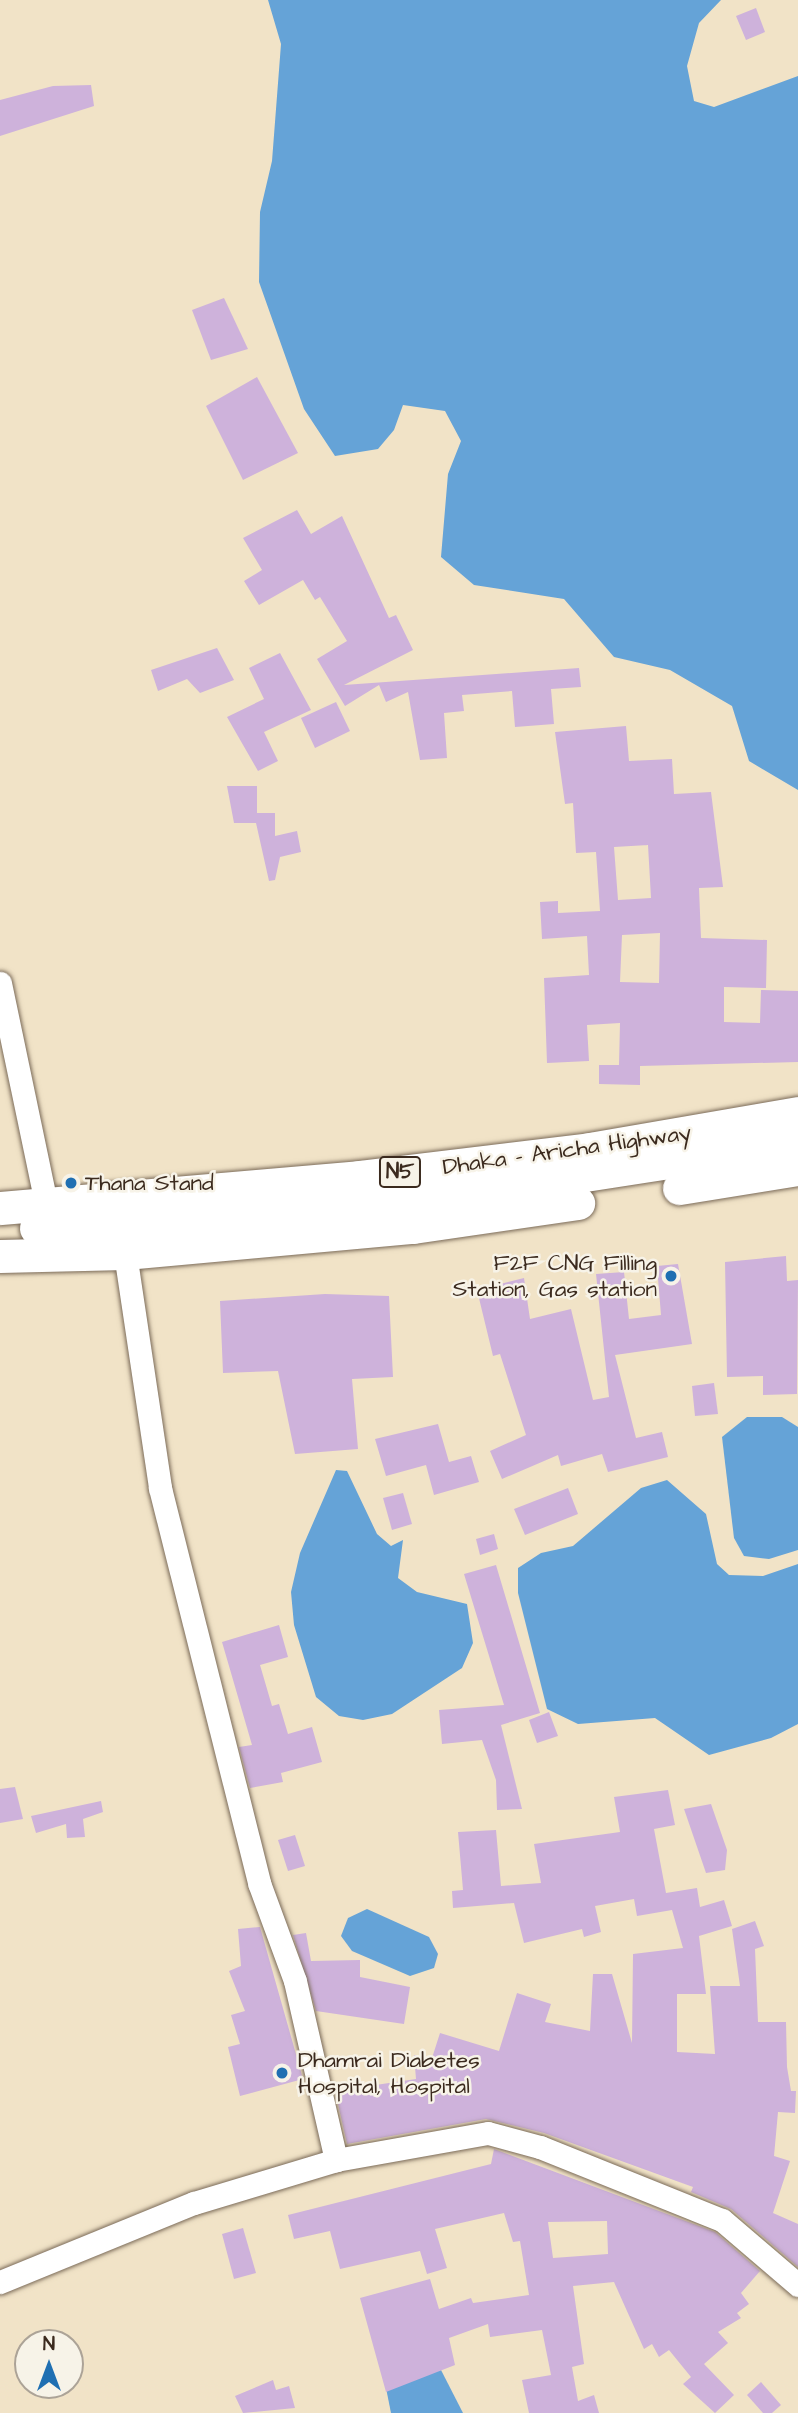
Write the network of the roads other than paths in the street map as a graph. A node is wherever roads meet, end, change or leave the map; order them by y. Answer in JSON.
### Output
{"nodes":[{"id":1,"x":0,"y":983,"type":"edge"},
{"id":2,"x":798,"y":1113,"type":"edge"},
{"id":3,"x":798,"y":1142,"type":"edge"},
{"id":4,"x":798,"y":1169,"type":"edge"},
{"id":5,"x":47,"y":1207,"type":"junction"},
{"id":6,"x":0,"y":1208,"type":"edge"},
{"id":7,"x":0,"y":1229,"type":"edge"},
{"id":8,"x":125,"y":1253,"type":"junction"},
{"id":9,"x":0,"y":1256,"type":"edge"},
{"id":10,"x":336,"y":2160,"type":"junction"},
{"id":11,"x":0,"y":2282,"type":"edge"},
{"id":12,"x":798,"y":2285,"type":"edge"}],
"edges":[{"from":1,"to":5,"type":"street"},
{"from":2,"to":5,"type":"highway","name":"Dhaka - Aricha Highway","number":"N5"},
{"from":3,"to":7,"type":"highway","number":"N5"},
{"from":4,"to":8,"type":"highway"},
{"from":5,"to":6,"type":"highway","name":"Dhaka - Aricha Highway","number":"N5"},
{"from":8,"to":9,"type":"highway"},
{"from":8,"to":10,"type":"street"},
{"from":10,"to":11,"type":"street"},
{"from":10,"to":12,"type":"street"}]}
